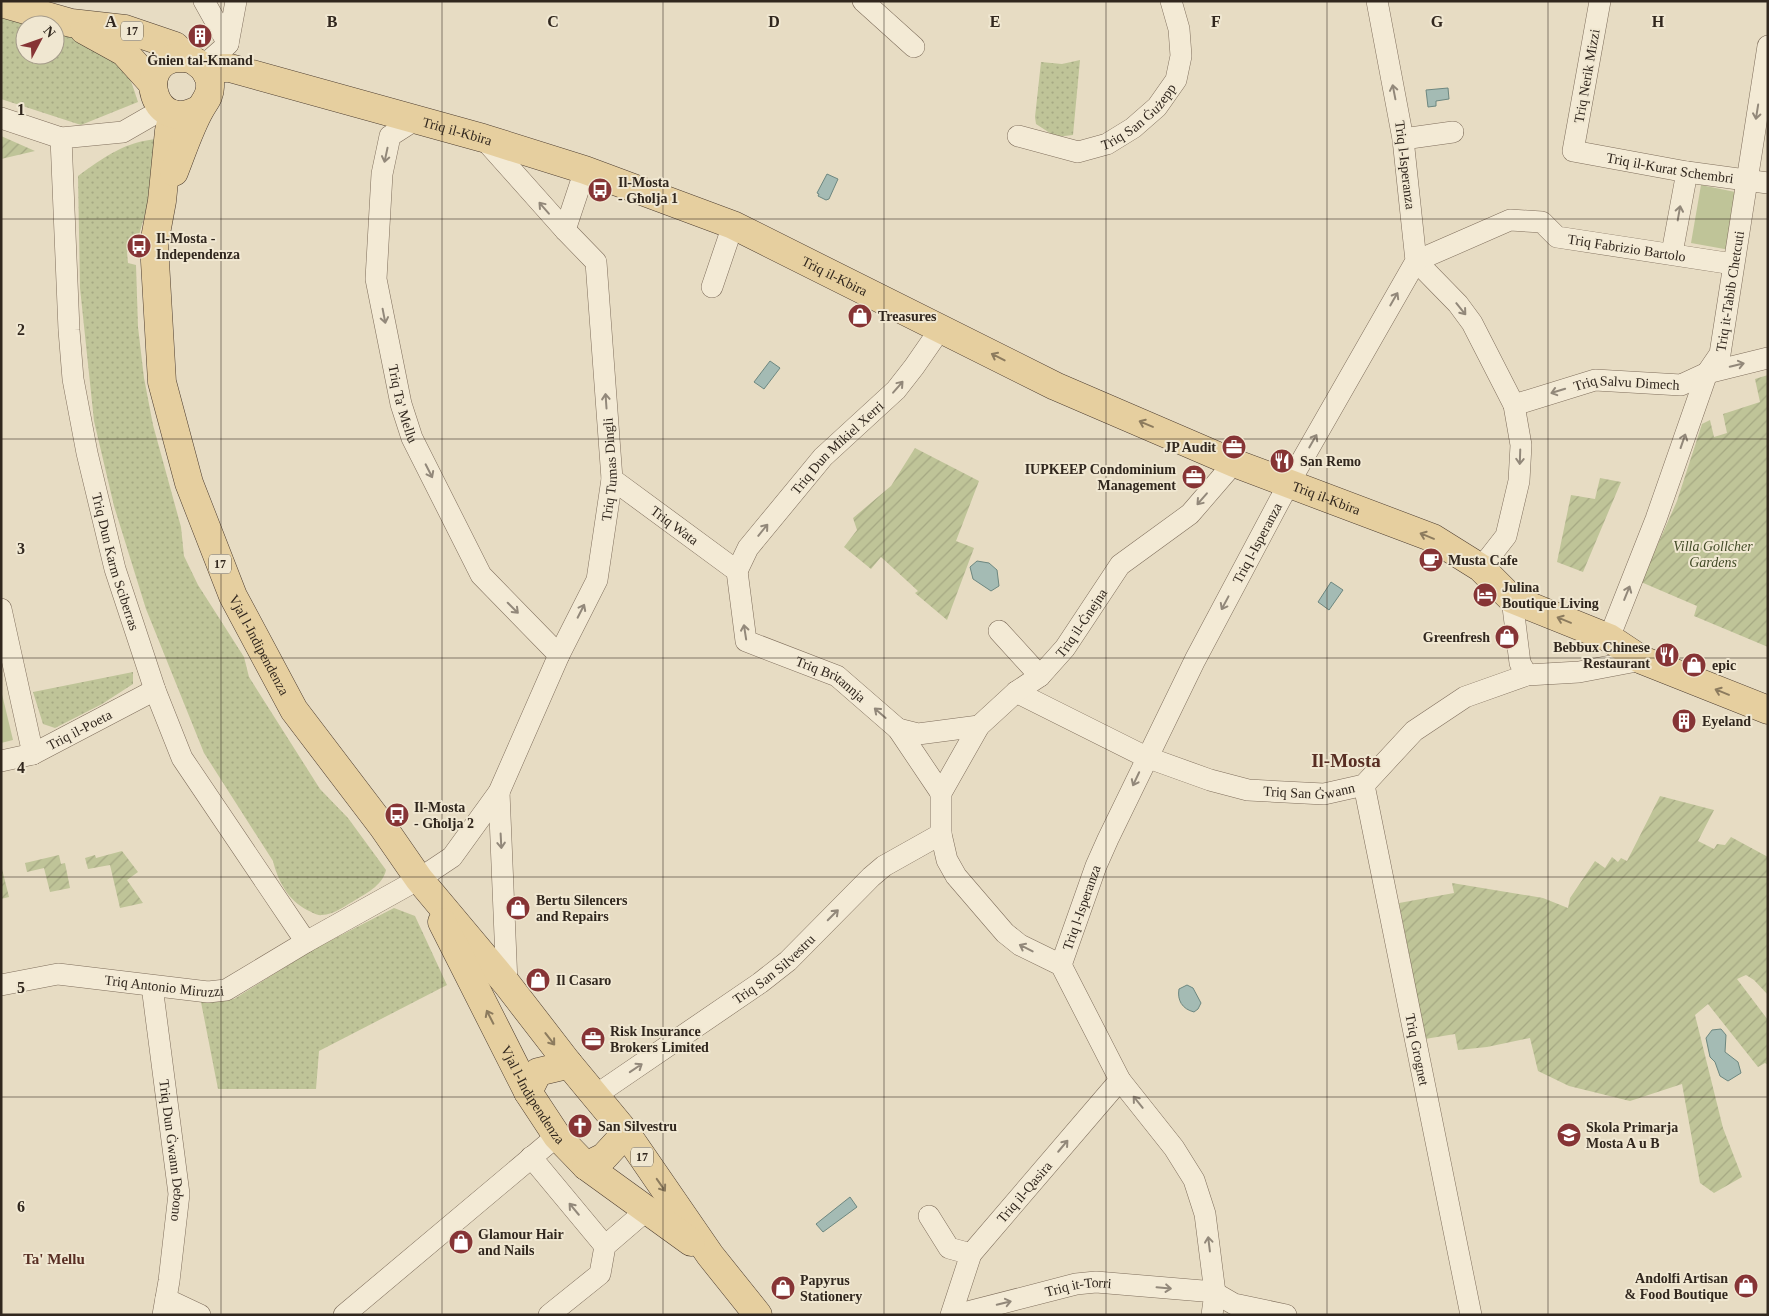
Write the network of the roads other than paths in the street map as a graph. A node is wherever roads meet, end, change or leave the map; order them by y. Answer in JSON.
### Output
{"nodes":[{"id":1,"x":204,"y":1,"type":"edge"},
{"id":2,"x":236,"y":1,"type":"edge"},
{"id":3,"x":863,"y":1,"type":"edge"},
{"id":4,"x":1171,"y":1,"type":"edge"},
{"id":5,"x":1378,"y":1,"type":"edge"},
{"id":6,"x":1600,"y":1,"type":"edge"},
{"id":7,"x":1,"y":3,"type":"edge"},
{"id":8,"x":71,"y":23,"type":"junction"},
{"id":9,"x":228,"y":44,"type":"junction"},
{"id":10,"x":1768,"y":46,"type":"edge"},
{"id":11,"x":914,"y":47,"type":"dead end"},
{"id":12,"x":197,"y":65,"type":"junction"},
{"id":13,"x":161,"y":100,"type":"junction"},
{"id":14,"x":201,"y":108,"type":"junction"},
{"id":15,"x":1,"y":118,"type":"edge"},
{"id":16,"x":415,"y":120,"type":"junction"},
{"id":17,"x":1453,"y":132,"type":"dead end"},
{"id":18,"x":1018,"y":136,"type":"dead end"},
{"id":19,"x":61,"y":138,"type":"junction"},
{"id":20,"x":483,"y":138,"type":"junction"},
{"id":21,"x":1403,"y":139,"type":"junction"},
{"id":22,"x":1573,"y":151,"type":"joint"},
{"id":23,"x":585,"y":170,"type":"junction"},
{"id":24,"x":1687,"y":172,"type":"junction"},
{"id":25,"x":1746,"y":180,"type":"junction"},
{"id":26,"x":1768,"y":183,"type":"edge"},
{"id":27,"x":162,"y":201,"type":"junction"},
{"id":28,"x":733,"y":225,"type":"junction"},
{"id":29,"x":565,"y":230,"type":"junction"},
{"id":30,"x":1672,"y":253,"type":"junction"},
{"id":31,"x":1416,"y":261,"type":"junction"},
{"id":32,"x":1733,"y":264,"type":"junction"},
{"id":33,"x":712,"y":287,"type":"dead end"},
{"id":34,"x":941,"y":328,"type":"junction"},
{"id":35,"x":1768,"y":358,"type":"edge"},
{"id":36,"x":1707,"y":373,"type":"junction"},
{"id":37,"x":1514,"y":405,"type":"junction"},
{"id":38,"x":1234,"y":463,"type":"junction"},
{"id":39,"x":612,"y":479,"type":"junction"},
{"id":40,"x":1289,"y":483,"type":"junction"},
{"id":41,"x":1481,"y":568,"type":"junction"},
{"id":42,"x":737,"y":571,"type":"junction"},
{"id":43,"x":1512,"y":599,"type":"junction"},
{"id":44,"x":1,"y":609,"type":"edge"},
{"id":45,"x":998,"y":631,"type":"dead end"},
{"id":46,"x":1609,"y":638,"type":"junction"},
{"id":47,"x":559,"y":655,"type":"junction"},
{"id":48,"x":1642,"y":660,"type":"junction"},
{"id":49,"x":1040,"y":676,"type":"junction"},
{"id":50,"x":1526,"y":676,"type":"junction"},
{"id":51,"x":155,"y":690,"type":"junction"},
{"id":52,"x":1016,"y":692,"type":"junction"},
{"id":53,"x":1768,"y":710,"type":"edge"},
{"id":54,"x":979,"y":726,"type":"junction"},
{"id":55,"x":898,"y":729,"type":"junction"},
{"id":56,"x":33,"y":754,"type":"junction"},
{"id":57,"x":1146,"y":757,"type":"junction"},
{"id":58,"x":1,"y":761,"type":"edge"},
{"id":59,"x":1364,"y":785,"type":"junction"},
{"id":60,"x":499,"y":792,"type":"junction"},
{"id":61,"x":941,"y":793,"type":"junction"},
{"id":62,"x":941,"y":834,"type":"junction"},
{"id":63,"x":419,"y":879,"type":"junction"},
{"id":64,"x":306,"y":942,"type":"junction"},
{"id":65,"x":1061,"y":965,"type":"junction"},
{"id":66,"x":507,"y":984,"type":"junction"},
{"id":67,"x":1,"y":985,"type":"edge"},
{"id":68,"x":152,"y":986,"type":"junction"},
{"id":69,"x":568,"y":1063,"type":"junction"},
{"id":70,"x":1120,"y":1080,"type":"junction"},
{"id":71,"x":528,"y":1092,"type":"junction"},
{"id":72,"x":596,"y":1095,"type":"junction"},
{"id":73,"x":626,"y":1133,"type":"junction"},
{"id":74,"x":558,"y":1136,"type":"junction"},
{"id":75,"x":531,"y":1157,"type":"junction"},
{"id":76,"x":586,"y":1166,"type":"junction"},
{"id":77,"x":648,"y":1209,"type":"junction"},
{"id":78,"x":929,"y":1216,"type":"dead end"},
{"id":79,"x":605,"y":1246,"type":"junction"},
{"id":80,"x":971,"y":1254,"type":"junction"},
{"id":81,"x":710,"y":1255,"type":"junction"},
{"id":82,"x":1209,"y":1292,"type":"junction"},
{"id":83,"x":164,"y":1307,"type":"edge"},
{"id":84,"x":350,"y":1312,"type":"edge"},
{"id":85,"x":200,"y":1315,"type":"edge"},
{"id":86,"x":549,"y":1315,"type":"edge"},
{"id":87,"x":758,"y":1315,"type":"edge"},
{"id":88,"x":951,"y":1315,"type":"edge"},
{"id":89,"x":956,"y":1315,"type":"edge"},
{"id":90,"x":1212,"y":1315,"type":"edge"},
{"id":91,"x":1286,"y":1315,"type":"edge"},
{"id":92,"x":1471,"y":1315,"type":"edge"}],
"edges":[{"from":1,"to":9,"type":"street"},
{"from":2,"to":9,"type":"street"},
{"from":3,"to":11,"type":"street"},
{"from":4,"to":18,"type":"street","name":"Triq San Ġużepp"},
{"from":21,"to":5,"type":"street","name":"Triq l-Isperanza","one_way":true},
{"from":6,"to":22,"type":"street","name":"Triq Nerik Mizzi"},
{"from":7,"to":8,"type":"main road","number":"17"},
{"from":8,"to":12,"type":"main road","number":"17"},
{"from":8,"to":13,"type":"main road","number":"17"},
{"from":9,"to":12,"type":"street"},
{"from":10,"to":25,"type":"street","name":"Triq it-Tabib Chetcuti","one_way":true},
{"from":12,"to":13,"type":"main road","name":"Vjal l-Indipendenza"},
{"from":12,"to":14,"type":"main road","name":"Vjal l-Indipendenza"},
{"from":12,"to":16,"type":"main road","name":"Triq il-Kbira"},
{"from":13,"to":14,"type":"main road"},
{"from":13,"to":19,"type":"street"},
{"from":13,"to":27,"type":"main road","name":"Vjal l-Indipendenza","number":"17"},
{"from":14,"to":27,"type":"main road","name":"Vjal l-Indipendenza","number":"17"},
{"from":15,"to":19,"type":"street"},
{"from":16,"to":20,"type":"main road","name":"Triq il-Kbira"},
{"from":16,"to":47,"type":"street","name":"Triq Ta' Mellu","one_way":true},
{"from":17,"to":21,"type":"street"},
{"from":19,"to":51,"type":"street","name":"Triq Dun Karm Sciberras"},
{"from":20,"to":23,"type":"main road","name":"Triq il-Kbira"},
{"from":29,"to":20,"type":"street","name":"Triq Tumas Dingli","one_way":true},
{"from":21,"to":31,"type":"street","name":"Triq l-Isperanza"},
{"from":22,"to":24,"type":"street","name":"Triq il-Kurat Schembri"},
{"from":23,"to":28,"type":"main road","name":"Triq il-Kbira"},
{"from":23,"to":29,"type":"street"},
{"from":24,"to":25,"type":"street","name":"Triq il-Kurat Schembri"},
{"from":30,"to":24,"type":"street","one_way":true},
{"from":25,"to":26,"type":"street","name":"Triq il-Kurat Schembri"},
{"from":25,"to":32,"type":"street","name":"Triq it-Tabib Chetcuti"},
{"from":27,"to":63,"type":"main road","name":"Vjal l-Indipendenza","number":"17"},
{"from":28,"to":33,"type":"street"},
{"from":28,"to":34,"type":"main road","name":"Triq il-Kbira"},
{"from":39,"to":29,"type":"street","name":"Triq Tumas Dingli","one_way":true},
{"from":30,"to":31,"type":"street","name":"Triq Fabrizio Bartolo"},
{"from":30,"to":32,"type":"street","name":"Triq Fabrizio Bartolo"},
{"from":31,"to":37,"type":"street","one_way":true},
{"from":40,"to":31,"type":"street","name":"Triq l-Isperanza","one_way":true},
{"from":32,"to":36,"type":"street","name":"Triq it-Tabib Chetcuti"},
{"from":38,"to":34,"type":"main road","name":"Triq il-Kbira","one_way":true},
{"from":42,"to":34,"type":"street","name":"Triq Dun Mikiel Xerri","one_way":true},
{"from":36,"to":35,"type":"street","name":"Triq Salvu Dimech","one_way":true},
{"from":36,"to":37,"type":"street","name":"Triq Salvu Dimech","one_way":true},
{"from":46,"to":36,"type":"street","name":"Triq it-Tabib Chetcuti","one_way":true},
{"from":37,"to":41,"type":"street","one_way":true},
{"from":38,"to":40,"type":"main road","name":"Triq il-Kbira"},
{"from":38,"to":49,"type":"street","name":"Triq il-Ġnejna","one_way":true},
{"from":39,"to":42,"type":"street","name":"Triq Wata"},
{"from":47,"to":39,"type":"street","name":"Triq Tumas Dingli","one_way":true},
{"from":41,"to":40,"type":"main road","name":"Triq il-Kbira","one_way":true},
{"from":40,"to":57,"type":"street","name":"Triq l-Isperanza","one_way":true},
{"from":41,"to":43,"type":"main road","name":"Triq il-Kbira"},
{"from":55,"to":42,"type":"street","name":"Triq Britannja","one_way":true},
{"from":46,"to":43,"type":"main road","name":"Triq il-Kbira","one_way":true},
{"from":43,"to":50,"type":"street"},
{"from":44,"to":56,"type":"street"},
{"from":45,"to":49,"type":"street"},
{"from":46,"to":48,"type":"main road","name":"Triq il-Kbira"},
{"from":47,"to":60,"type":"street","name":"Triq Tumas Dingli"},
{"from":48,"to":50,"type":"street","name":"Triq San Ġwann"},
{"from":53,"to":48,"type":"main road","name":"Triq il-Kbira","one_way":true},
{"from":49,"to":52,"type":"street","name":"Triq il-Ġnejna"},
{"from":50,"to":59,"type":"street","name":"Triq San Ġwann"},
{"from":51,"to":56,"type":"street","name":"Triq il-Poeta"},
{"from":51,"to":64,"type":"street","name":"Triq Dun Karm Sciberras"},
{"from":52,"to":54,"type":"street","name":"Triq il-Ġnejna"},
{"from":52,"to":57,"type":"street","name":"Triq San Ġwann"},
{"from":54,"to":55,"type":"street"},
{"from":54,"to":61,"type":"street","name":"Triq il-Ġnejna"},
{"from":55,"to":61,"type":"street","name":"Triq Britannja"},
{"from":56,"to":58,"type":"street","name":"Triq il-Poeta"},
{"from":57,"to":59,"type":"street","name":"Triq San Ġwann"},
{"from":57,"to":65,"type":"street","name":"Triq l-Isperanza","one_way":true},
{"from":59,"to":92,"type":"street","name":"Triq Grognet"},
{"from":60,"to":63,"type":"street","name":"Triq Tumas Dingli"},
{"from":60,"to":66,"type":"street","name":"Triq Tumas Dingli","one_way":true},
{"from":61,"to":62,"type":"street"},
{"from":65,"to":62,"type":"street","one_way":true},
{"from":72,"to":62,"type":"street","name":"Triq San Silvestru","one_way":true},
{"from":63,"to":64,"type":"street","name":"Triq Antonio Miruzzi"},
{"from":63,"to":66,"type":"main road","name":"Vjal l-Indipendenza","number":"17"},
{"from":71,"to":63,"type":"main road","name":"Vjal l-Indipendenza","number":"17","one_way":true},
{"from":64,"to":68,"type":"street","name":"Triq Antonio Miruzzi"},
{"from":65,"to":70,"type":"street"},
{"from":66,"to":69,"type":"main road","name":"Vjal l-Indipendenza","number":"17","one_way":true},
{"from":67,"to":68,"type":"street","name":"Triq Antonio Miruzzi"},
{"from":68,"to":83,"type":"street","name":"Triq Dun Ġwann Debono"},
{"from":69,"to":71,"type":"main road"},
{"from":69,"to":72,"type":"main road","name":"Vjal l-Indipendenza","number":"17"},
{"from":80,"to":70,"type":"street","name":"Triq il-Qasira","one_way":true},
{"from":82,"to":70,"type":"street","one_way":true},
{"from":71,"to":74,"type":"main road","name":"Vjal l-Indipendenza","number":"17"},
{"from":72,"to":73,"type":"main road","name":"Vjal l-Indipendenza","number":"17"},
{"from":73,"to":76,"type":"main road"},
{"from":73,"to":81,"type":"main road","name":"Vjal l-Indipendenza","number":"17","one_way":true},
{"from":74,"to":75,"type":"street"},
{"from":74,"to":76,"type":"main road","name":"Vjal l-Indipendenza","number":"17"},
{"from":79,"to":75,"type":"street","one_way":true},
{"from":75,"to":84,"type":"street"},
{"from":76,"to":77,"type":"main road","name":"Vjal l-Indipendenza","number":"17"},
{"from":77,"to":79,"type":"street"},
{"from":77,"to":81,"type":"main road","name":"Vjal l-Indipendenza","number":"17"},
{"from":78,"to":80,"type":"street"},
{"from":79,"to":86,"type":"street"},
{"from":80,"to":88,"type":"street","name":"Triq il-Qasira"},
{"from":81,"to":87,"type":"main road","name":"Vjal l-Indipendenza","number":"17"},
{"from":89,"to":82,"type":"street","name":"Triq it-Torri","one_way":true},
{"from":82,"to":90,"type":"street"},
{"from":82,"to":91,"type":"street","name":"Triq it-Torri"},
{"from":83,"to":85,"type":"street"}]}
